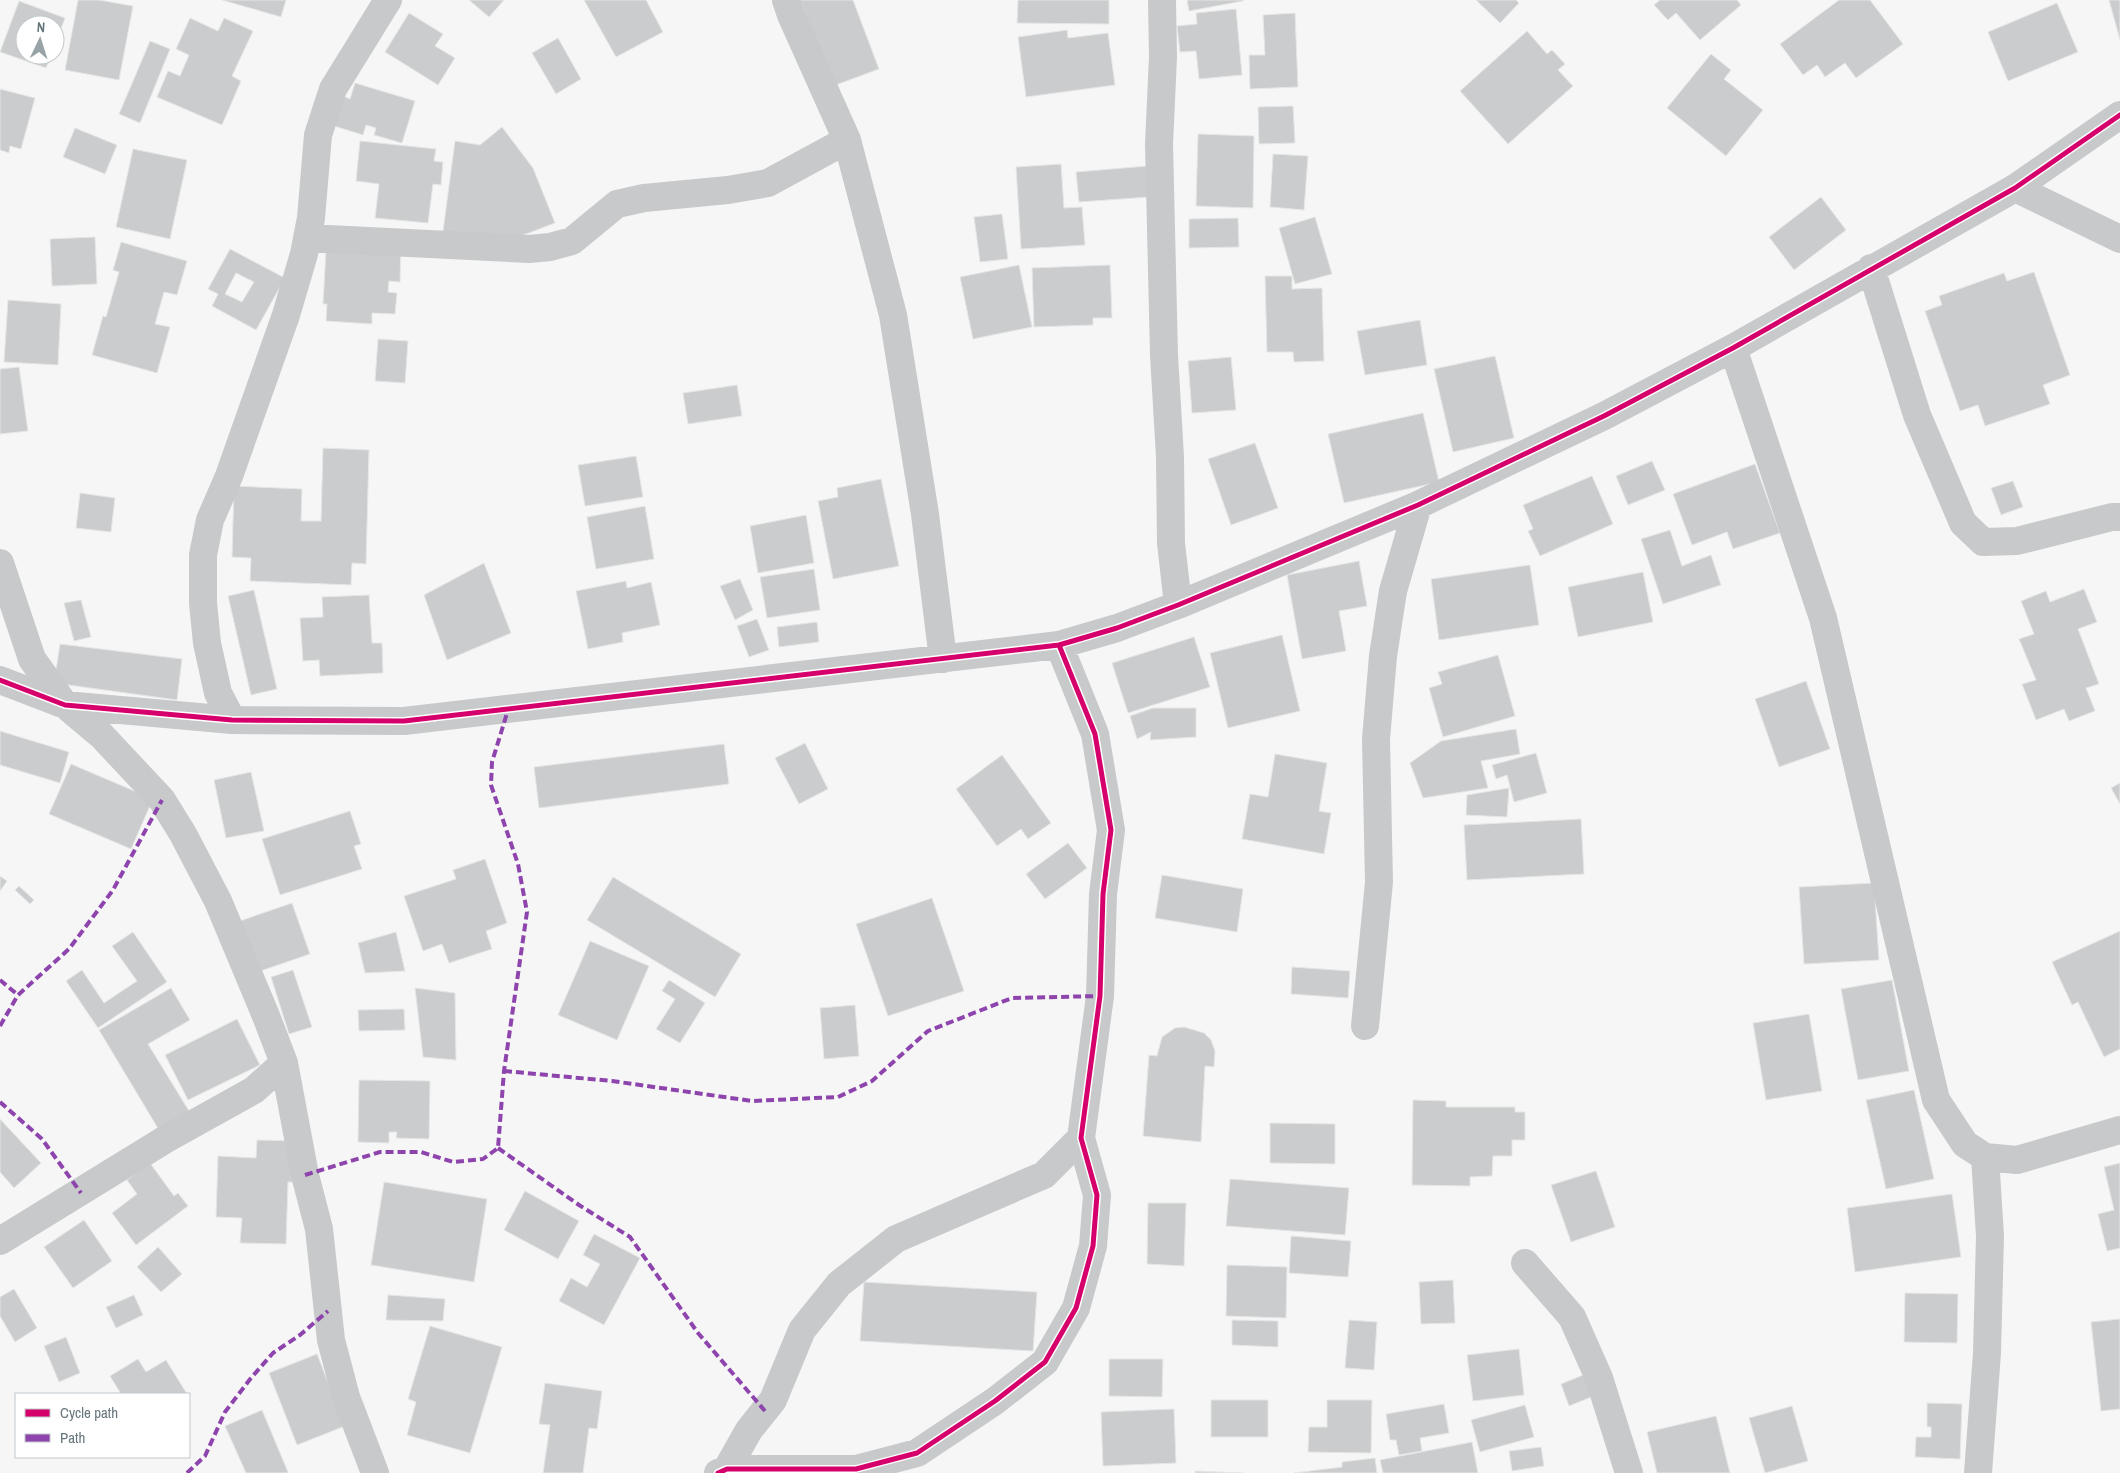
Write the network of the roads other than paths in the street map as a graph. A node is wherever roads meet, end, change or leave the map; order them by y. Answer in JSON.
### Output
{"nodes":[{"id":1,"x":388,"y":0,"type":"edge"},
{"id":2,"x":786,"y":0,"type":"edge"},
{"id":3,"x":1162,"y":0,"type":"edge"},
{"id":4,"x":2120,"y":115,"type":"edge"},
{"id":5,"x":847,"y":140,"type":"junction"},
{"id":6,"x":2015,"y":188,"type":"junction"},
{"id":7,"x":308,"y":238,"type":"junction"},
{"id":8,"x":2120,"y":238,"type":"edge"},
{"id":9,"x":1871,"y":268,"type":"junction"},
{"id":10,"x":1732,"y":348,"type":"junction"},
{"id":11,"x":1418,"y":505,"type":"junction"},
{"id":12,"x":2120,"y":517,"type":"edge"},
{"id":13,"x":0,"y":563,"type":"edge"},
{"id":14,"x":1178,"y":605,"type":"junction"},
{"id":15,"x":1059,"y":645,"type":"junction"},
{"id":16,"x":943,"y":659,"type":"junction"},
{"id":17,"x":0,"y":680,"type":"edge"},
{"id":18,"x":65,"y":705,"type":"junction"},
{"id":19,"x":232,"y":720,"type":"junction"},
{"id":20,"x":1365,"y":1026,"type":"dead end"},
{"id":21,"x":284,"y":1063,"type":"junction"},
{"id":22,"x":2120,"y":1130,"type":"edge"},
{"id":23,"x":1081,"y":1138,"type":"junction"},
{"id":24,"x":1985,"y":1157,"type":"junction"},
{"id":25,"x":0,"y":1241,"type":"edge"},
{"id":26,"x":1525,"y":1263,"type":"dead end"},
{"id":27,"x":723,"y":1471,"type":"edge"},
{"id":28,"x":375,"y":1473,"type":"edge"},
{"id":29,"x":1629,"y":1473,"type":"edge"},
{"id":30,"x":1978,"y":1473,"type":"edge"}],
"edges":[{"from":1,"to":7,"type":"street"},
{"from":2,"to":5,"type":"street"},
{"from":3,"to":14,"type":"street"},
{"from":4,"to":6,"type":"street"},
{"from":5,"to":7,"type":"street"},
{"from":5,"to":16,"type":"street"},
{"from":6,"to":8,"type":"street"},
{"from":6,"to":9,"type":"street"},
{"from":7,"to":19,"type":"street"},
{"from":9,"to":10,"type":"street"},
{"from":9,"to":12,"type":"street"},
{"from":10,"to":11,"type":"street"},
{"from":10,"to":24,"type":"street"},
{"from":11,"to":14,"type":"street"},
{"from":11,"to":20,"type":"street"},
{"from":13,"to":18,"type":"street"},
{"from":14,"to":15,"type":"street"},
{"from":15,"to":16,"type":"street"},
{"from":15,"to":23,"type":"street"},
{"from":16,"to":19,"type":"street"},
{"from":17,"to":18,"type":"street"},
{"from":18,"to":19,"type":"street"},
{"from":18,"to":21,"type":"street"},
{"from":21,"to":25,"type":"street"},
{"from":21,"to":28,"type":"street"},
{"from":22,"to":24,"type":"street"},
{"from":23,"to":27,"type":"street"},
{"from":23,"to":27,"type":"street"},
{"from":24,"to":30,"type":"street"},
{"from":26,"to":29,"type":"street"}]}
